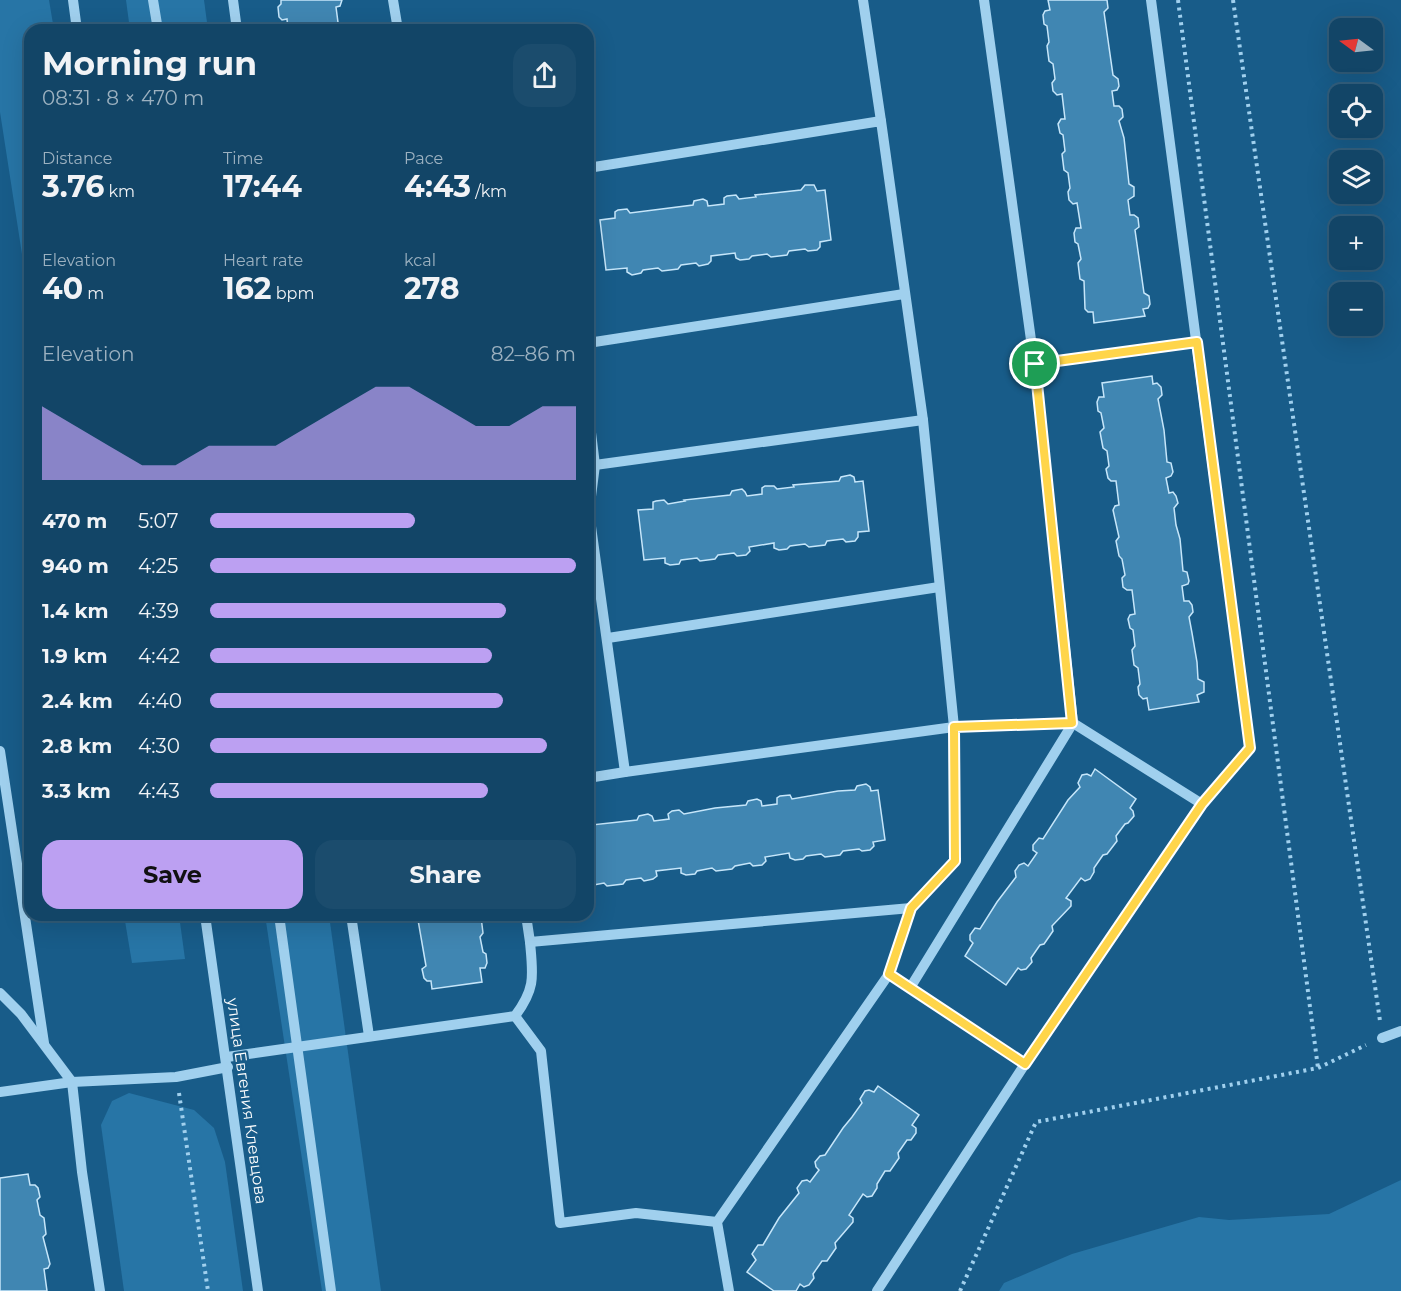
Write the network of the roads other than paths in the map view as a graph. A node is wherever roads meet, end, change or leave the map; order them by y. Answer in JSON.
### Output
{"nodes":[{"id":1,"x":73,"y":0,"type":"edge"},
{"id":2,"x":153,"y":0,"type":"edge"},
{"id":3,"x":233,"y":0,"type":"edge"},
{"id":4,"x":393,"y":0,"type":"edge"},
{"id":5,"x":863,"y":0,"type":"edge"},
{"id":6,"x":984,"y":0,"type":"edge"},
{"id":7,"x":1151,"y":0,"type":"edge"},
{"id":8,"x":76,"y":24,"type":"edge"},
{"id":9,"x":157,"y":24,"type":"edge"},
{"id":10,"x":236,"y":24,"type":"edge"},
{"id":11,"x":397,"y":24,"type":"edge"},
{"id":12,"x":881,"y":121,"type":"junction"},
{"id":13,"x":594,"y":167,"type":"edge"},
{"id":14,"x":904,"y":294,"type":"junction"},
{"id":15,"x":594,"y":342,"type":"edge"},
{"id":16,"x":1197,"y":342,"type":"junction"},
{"id":17,"x":1035,"y":364,"type":"junction"},
{"id":18,"x":923,"y":420,"type":"junction"},
{"id":19,"x":594,"y":457,"type":"edge"},
{"id":20,"x":595,"y":465,"type":"junction"},
{"id":21,"x":594,"y":472,"type":"edge"},
{"id":22,"x":594,"y":550,"type":"edge"},
{"id":23,"x":939,"y":587,"type":"junction"},
{"id":24,"x":608,"y":638,"type":"junction"},
{"id":25,"x":1072,"y":723,"type":"junction"},
{"id":26,"x":954,"y":727,"type":"junction"},
{"id":27,"x":0,"y":751,"type":"edge"},
{"id":28,"x":625,"y":772,"type":"junction"},
{"id":29,"x":594,"y":777,"type":"edge"},
{"id":30,"x":1202,"y":804,"type":"junction"},
{"id":31,"x":24,"y":908,"type":"edge"},
{"id":32,"x":911,"y":908,"type":"junction"},
{"id":33,"x":26,"y":921,"type":"edge"},
{"id":34,"x":206,"y":921,"type":"edge"},
{"id":35,"x":280,"y":921,"type":"edge"},
{"id":36,"x":352,"y":921,"type":"edge"},
{"id":37,"x":527,"y":921,"type":"edge"},
{"id":38,"x":530,"y":942,"type":"junction"},
{"id":39,"x":889,"y":974,"type":"junction"},
{"id":40,"x":910,"y":988,"type":"junction"},
{"id":41,"x":0,"y":993,"type":"edge"},
{"id":42,"x":515,"y":1016,"type":"junction"},
{"id":43,"x":1401,"y":1030,"type":"edge"},
{"id":44,"x":369,"y":1036,"type":"junction"},
{"id":45,"x":1382,"y":1038,"type":"dead end"},
{"id":46,"x":45,"y":1046,"type":"junction"},
{"id":47,"x":297,"y":1046,"type":"junction"},
{"id":48,"x":227,"y":1062,"type":"junction"},
{"id":49,"x":1025,"y":1064,"type":"junction"},
{"id":50,"x":72,"y":1082,"type":"junction"},
{"id":51,"x":0,"y":1092,"type":"edge"},
{"id":52,"x":717,"y":1222,"type":"junction"},
{"id":53,"x":100,"y":1291,"type":"edge"},
{"id":54,"x":258,"y":1291,"type":"edge"},
{"id":55,"x":331,"y":1291,"type":"edge"},
{"id":56,"x":729,"y":1291,"type":"edge"},
{"id":57,"x":877,"y":1291,"type":"edge"}],
"edges":[{"from":1,"to":8,"type":"street"},
{"from":2,"to":9,"type":"street"},
{"from":3,"to":10,"type":"street"},
{"from":4,"to":11,"type":"street"},
{"from":5,"to":12,"type":"street"},
{"from":6,"to":17,"type":"street"},
{"from":7,"to":16,"type":"street"},
{"from":12,"to":13,"type":"street"},
{"from":12,"to":14,"type":"street"},
{"from":14,"to":15,"type":"street"},
{"from":14,"to":18,"type":"street"},
{"from":16,"to":17,"type":"street"},
{"from":16,"to":30,"type":"street"},
{"from":17,"to":25,"type":"street"},
{"from":18,"to":20,"type":"street"},
{"from":18,"to":23,"type":"street"},
{"from":19,"to":20,"type":"street"},
{"from":20,"to":21,"type":"street"},
{"from":22,"to":24,"type":"street"},
{"from":23,"to":24,"type":"street"},
{"from":23,"to":26,"type":"street"},
{"from":24,"to":28,"type":"street"},
{"from":25,"to":26,"type":"street"},
{"from":25,"to":30,"type":"street"},
{"from":25,"to":40,"type":"street"},
{"from":26,"to":28,"type":"street"},
{"from":26,"to":32,"type":"street"},
{"from":27,"to":31,"type":"street"},
{"from":28,"to":29,"type":"street"},
{"from":30,"to":49,"type":"street"},
{"from":32,"to":38,"type":"street"},
{"from":32,"to":39,"type":"street"},
{"from":33,"to":46,"type":"street"},
{"from":34,"to":48,"type":"street","name":"улица Евгения Клевцова"},
{"from":35,"to":47,"type":"street"},
{"from":36,"to":44,"type":"street"},
{"from":37,"to":38,"type":"street"},
{"from":38,"to":42,"type":"street"},
{"from":39,"to":40,"type":"street"},
{"from":39,"to":52,"type":"street"},
{"from":40,"to":49,"type":"street"},
{"from":41,"to":46,"type":"street"},
{"from":42,"to":44,"type":"street"},
{"from":42,"to":52,"type":"street"},
{"from":43,"to":45,"type":"street"},
{"from":44,"to":47,"type":"street"},
{"from":46,"to":50,"type":"street"},
{"from":47,"to":48,"type":"street"},
{"from":47,"to":55,"type":"street"},
{"from":48,"to":50,"type":"street"},
{"from":48,"to":54,"type":"street","name":"улица Евгения Клевцова"},
{"from":49,"to":57,"type":"street"},
{"from":50,"to":51,"type":"street"},
{"from":50,"to":53,"type":"street"},
{"from":52,"to":56,"type":"street"}]}
